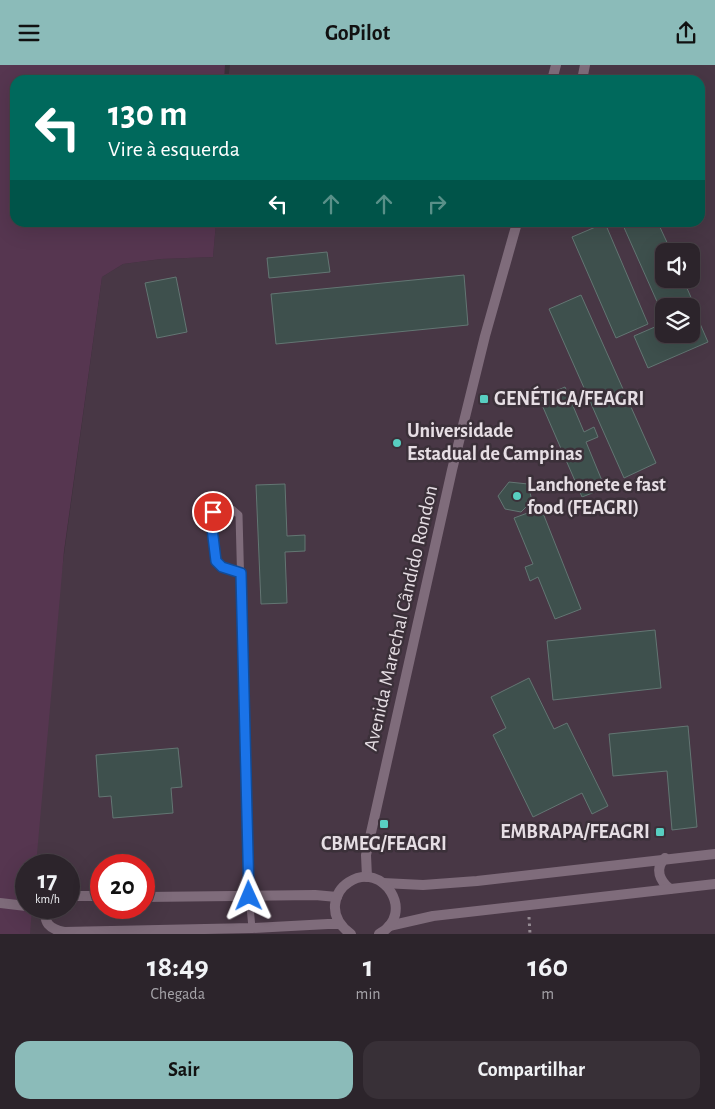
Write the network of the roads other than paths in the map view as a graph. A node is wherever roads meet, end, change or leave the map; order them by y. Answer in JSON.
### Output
{"nodes":[{"id":1,"x":516,"y":227,"type":"edge"},
{"id":2,"x":241,"y":573,"type":"junction"},
{"id":3,"x":715,"y":853,"type":"edge"},
{"id":4,"x":665,"y":858,"type":"junction"},
{"id":5,"x":367,"y":877,"type":"junction"},
{"id":6,"x":383,"y":883,"type":"junction"},
{"id":7,"x":715,"y":884,"type":"edge"},
{"id":8,"x":670,"y":889,"type":"junction"},
{"id":9,"x":249,"y":896,"type":"junction"},
{"id":10,"x":155,"y":897,"type":"edge"},
{"id":11,"x":337,"y":897,"type":"junction"},
{"id":12,"x":0,"y":903,"type":"edge"},
{"id":13,"x":15,"y":905,"type":"edge"},
{"id":14,"x":46,"y":919,"type":"edge"},
{"id":15,"x":252,"y":928,"type":"junction"},
{"id":16,"x":345,"y":930,"type":"edge"},
{"id":17,"x":384,"y":931,"type":"edge"}],
"edges":[{"from":1,"to":5,"type":"street","name":"Avenida Marechal Cândido Rondon"},
{"from":2,"to":2,"type":"lane"},
{"from":2,"to":9,"type":"lane"},
{"from":3,"to":4,"type":"street"},
{"from":4,"to":6,"type":"street"},
{"from":4,"to":8,"type":"street"},
{"from":5,"to":6,"type":"street"},
{"from":5,"to":11,"type":"street"},
{"from":6,"to":17,"type":"street"},
{"from":7,"to":8,"type":"street"},
{"from":8,"to":17,"type":"street"},
{"from":9,"to":10,"type":"street"},
{"from":9,"to":11,"type":"street"},
{"from":9,"to":15,"type":"lane"},
{"from":11,"to":16,"type":"street"},
{"from":12,"to":13,"type":"street"},
{"from":14,"to":15,"type":"street"},
{"from":15,"to":16,"type":"street"}]}
